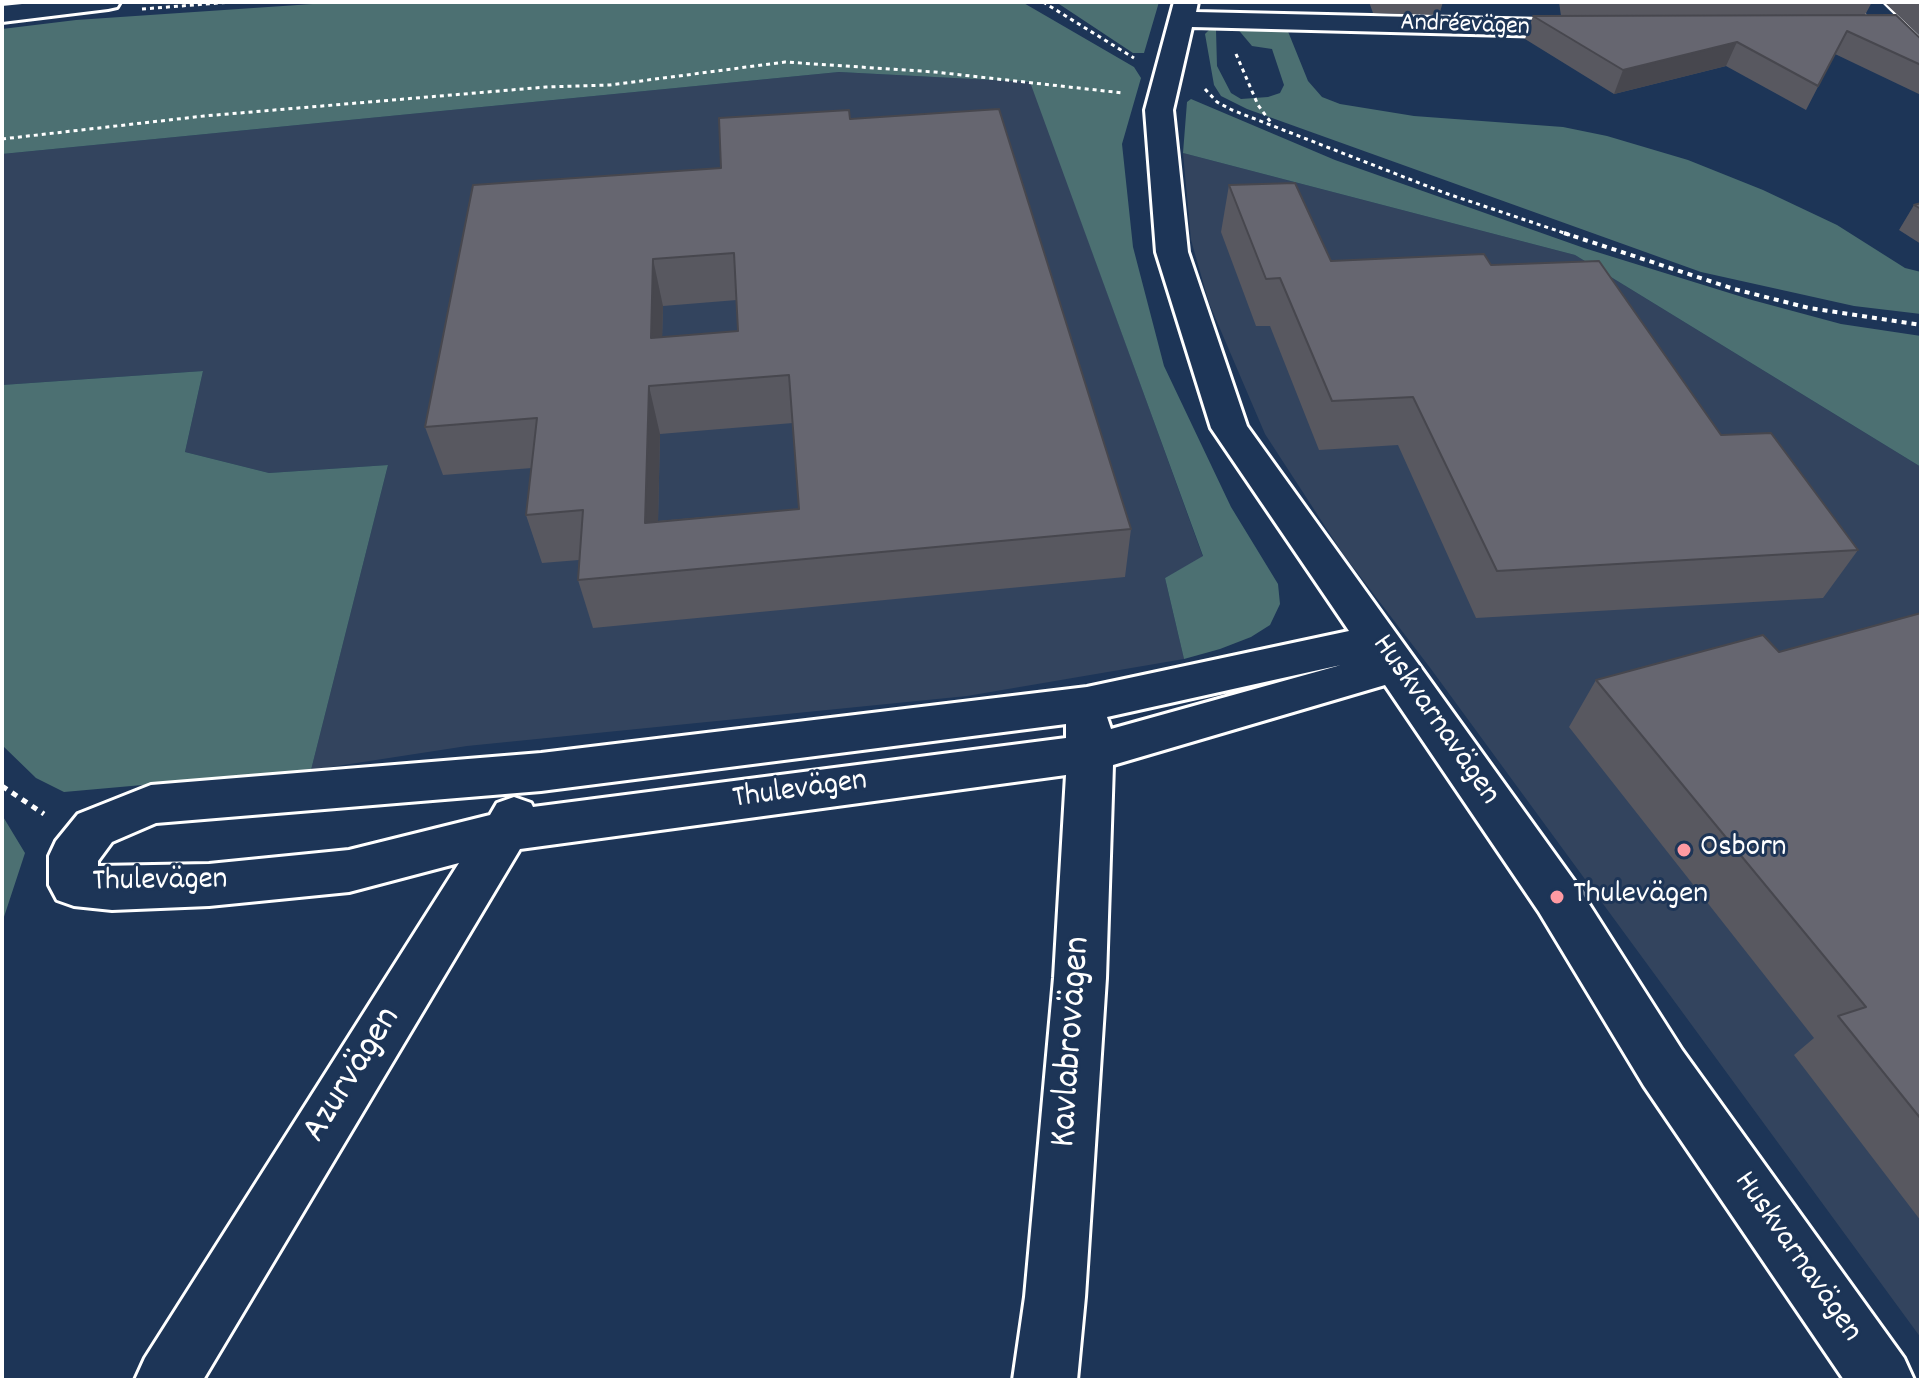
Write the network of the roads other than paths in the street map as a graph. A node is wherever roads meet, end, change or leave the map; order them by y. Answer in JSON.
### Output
{"nodes":[{"id":1,"x":108,"y":2,"type":"edge"},
{"id":2,"x":2,"y":14,"type":"edge"},
{"id":3,"x":1197,"y":14,"type":"edge"},
{"id":4,"x":1864,"y":14,"type":"edge"},
{"id":5,"x":1614,"y":29,"type":"edge"},
{"id":6,"x":1903,"y":31,"type":"edge"},
{"id":7,"x":1921,"y":56,"type":"edge"},
{"id":8,"x":1387,"y":653,"type":"junction"},
{"id":9,"x":1088,"y":728,"type":"junction"},
{"id":10,"x":541,"y":772,"type":"junction"},
{"id":11,"x":506,"y":831,"type":"junction"},
{"id":12,"x":167,"y":1380,"type":"edge"},
{"id":13,"x":1045,"y":1380,"type":"edge"},
{"id":14,"x":1882,"y":1380,"type":"edge"}],
"edges":[{"from":1,"to":2,"type":"street"},
{"from":3,"to":5,"type":"street","name":"Andréevägen"},
{"from":3,"to":8,"type":"street","name":"Huskvarnavägen"},
{"from":4,"to":6,"type":"street"},
{"from":6,"to":7,"type":"street"},
{"from":8,"to":9,"type":"street","name":"Thulevägen"},
{"from":8,"to":14,"type":"street","name":"Huskvarnavägen"},
{"from":9,"to":10,"type":"street","name":"Thulevägen"},
{"from":9,"to":11,"type":"street","name":"Thulevägen"},
{"from":9,"to":13,"type":"street","name":"Kavlabrovägen"},
{"from":10,"to":11,"type":"street","name":"Azurvägen"},
{"from":10,"to":11,"type":"street","name":"Thulevägen"},
{"from":11,"to":12,"type":"street","name":"Azurvägen"}]}
